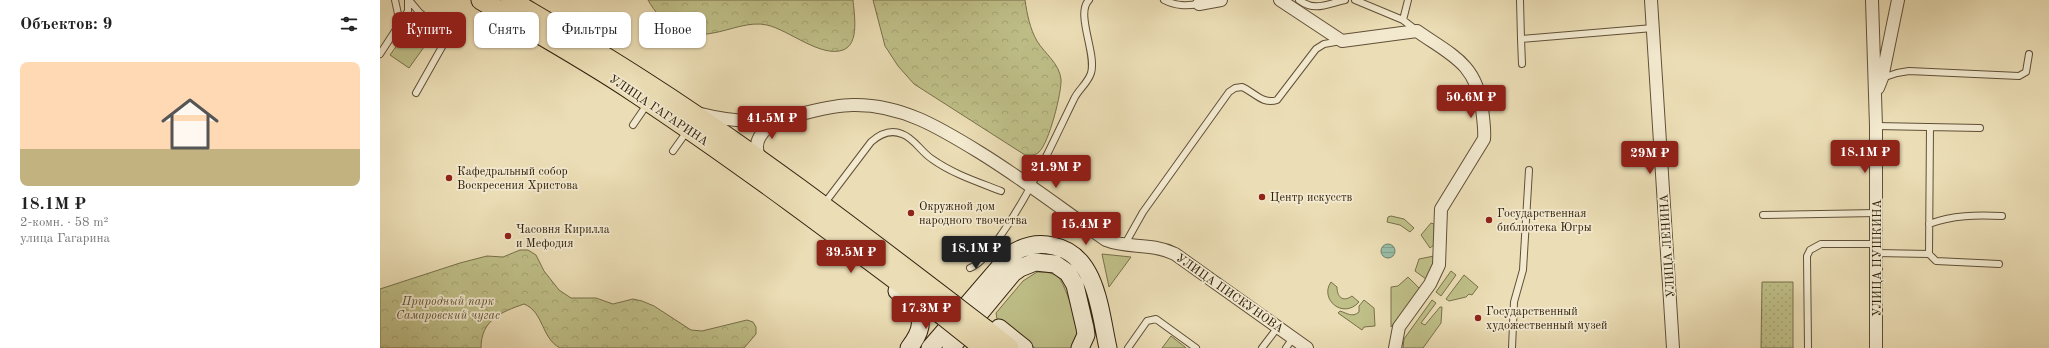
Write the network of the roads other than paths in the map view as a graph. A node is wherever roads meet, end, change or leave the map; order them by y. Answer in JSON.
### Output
{"nodes":[{"id":1,"x":395,"y":0,"type":"edge"},
{"id":2,"x":409,"y":0,"type":"edge"},
{"id":3,"x":481,"y":0,"type":"edge"},
{"id":4,"x":510,"y":0,"type":"edge"},
{"id":5,"x":1089,"y":0,"type":"edge"},
{"id":6,"x":1164,"y":0,"type":"edge"},
{"id":7,"x":1221,"y":0,"type":"edge"},
{"id":8,"x":1280,"y":0,"type":"edge"},
{"id":9,"x":1299,"y":0,"type":"edge"},
{"id":10,"x":1345,"y":0,"type":"edge"},
{"id":11,"x":1355,"y":0,"type":"edge"},
{"id":12,"x":1408,"y":0,"type":"edge"},
{"id":13,"x":1520,"y":0,"type":"edge"},
{"id":14,"x":1651,"y":0,"type":"edge"},
{"id":15,"x":1872,"y":0,"type":"edge"},
{"id":16,"x":1898,"y":0,"type":"edge"},
{"id":17,"x":1199,"y":4,"type":"joint"},
{"id":18,"x":398,"y":12,"type":"edge"},
{"id":19,"x":407,"y":12,"type":"edge"},
{"id":20,"x":1403,"y":20,"type":"junction"},
{"id":21,"x":1653,"y":28,"type":"junction"},
{"id":22,"x":1417,"y":31,"type":"junction"},
{"id":23,"x":392,"y":36,"type":"edge"},
{"id":24,"x":1521,"y":39,"type":"junction"},
{"id":25,"x":1342,"y":41,"type":"junction"},
{"id":26,"x":380,"y":53,"type":"edge"},
{"id":27,"x":2029,"y":54,"type":"dead end"},
{"id":28,"x":1522,"y":64,"type":"dead end"},
{"id":29,"x":1882,"y":78,"type":"junction"},
{"id":30,"x":416,"y":93,"type":"dead end"},
{"id":31,"x":1876,"y":94,"type":"junction"},
{"id":32,"x":648,"y":102,"type":"junction"},
{"id":33,"x":783,"y":118,"type":"junction"},
{"id":34,"x":688,"y":120,"type":"junction"},
{"id":35,"x":633,"y":124,"type":"dead end"},
{"id":36,"x":1876,"y":126,"type":"junction"},
{"id":37,"x":1930,"y":127,"type":"junction"},
{"id":38,"x":1980,"y":128,"type":"dead end"},
{"id":39,"x":672,"y":152,"type":"dead end"},
{"id":40,"x":765,"y":164,"type":"junction"},
{"id":41,"x":1529,"y":170,"type":"dead end"},
{"id":42,"x":1032,"y":186,"type":"junction"},
{"id":43,"x":1001,"y":191,"type":"dead end"},
{"id":44,"x":819,"y":213,"type":"junction"},
{"id":45,"x":1877,"y":213,"type":"junction"},
{"id":46,"x":1763,"y":214,"type":"dead end"},
{"id":47,"x":2002,"y":216,"type":"dead end"},
{"id":48,"x":1929,"y":224,"type":"junction"},
{"id":49,"x":1125,"y":244,"type":"junction"},
{"id":50,"x":1877,"y":248,"type":"junction"},
{"id":51,"x":1928,"y":254,"type":"junction"},
{"id":52,"x":1999,"y":264,"type":"dead end"},
{"id":53,"x":970,"y":268,"type":"dead end"},
{"id":54,"x":1278,"y":327,"type":"junction"},
{"id":55,"x":968,"y":329,"type":"edge"},
{"id":56,"x":1293,"y":338,"type":"junction"},
{"id":57,"x":909,"y":348,"type":"edge"},
{"id":58,"x":930,"y":348,"type":"edge"},
{"id":59,"x":1009,"y":348,"type":"edge"},
{"id":60,"x":1019,"y":348,"type":"edge"},
{"id":61,"x":1024,"y":348,"type":"edge"},
{"id":62,"x":1080,"y":348,"type":"edge"},
{"id":63,"x":1108,"y":348,"type":"edge"},
{"id":64,"x":1128,"y":348,"type":"edge"},
{"id":65,"x":1194,"y":348,"type":"edge"},
{"id":66,"x":1262,"y":348,"type":"edge"},
{"id":67,"x":1286,"y":348,"type":"edge"},
{"id":68,"x":1307,"y":348,"type":"edge"},
{"id":69,"x":1395,"y":348,"type":"edge"},
{"id":70,"x":1512,"y":348,"type":"edge"},
{"id":71,"x":1673,"y":348,"type":"edge"},
{"id":72,"x":1808,"y":348,"type":"edge"},
{"id":73,"x":1876,"y":348,"type":"edge"}],
"edges":[{"from":1,"to":18,"type":"lane"},
{"from":2,"to":19,"type":"lane"},
{"from":2,"to":30,"type":"lane"},
{"from":3,"to":32,"type":"main road","name":"УЛИЦА ГАГАРИНА"},
{"from":4,"to":34,"type":"main road","name":"УЛИЦА ГАГАРИНА"},
{"from":5,"to":42,"type":"lane"},
{"from":6,"to":17,"type":"lane"},
{"from":7,"to":17,"type":"street"},
{"from":8,"to":25,"type":"street"},
{"from":9,"to":10,"type":"lane"},
{"from":11,"to":20,"type":"lane"},
{"from":12,"to":20,"type":"lane"},
{"from":13,"to":24,"type":"lane"},
{"from":14,"to":21,"type":"street","name":"УЛИЦА ЛЕНИНА"},
{"from":15,"to":31,"type":"street","name":"УЛИЦА ПУШКИНА"},
{"from":16,"to":29,"type":"street"},
{"from":20,"to":22,"type":"lane"},
{"from":21,"to":24,"type":"lane"},
{"from":21,"to":71,"type":"street","name":"УЛИЦА ЛЕНИНА"},
{"from":22,"to":25,"type":"street"},
{"from":22,"to":69,"type":"street"},
{"from":23,"to":26,"type":"lane"},
{"from":24,"to":28,"type":"lane"},
{"from":25,"to":49,"type":"lane"},
{"from":27,"to":29,"type":"lane"},
{"from":29,"to":31,"type":"street"},
{"from":31,"to":36,"type":"street","name":"УЛИЦА ПУШКИНА"},
{"from":32,"to":34,"type":"main road","name":"УЛИЦА ГАГАРИНА"},
{"from":32,"to":35,"type":"lane"},
{"from":33,"to":34,"type":"street","name":"УЛИЦА ПИСКУНОВА"},
{"from":33,"to":40,"type":"street","name":"УЛИЦА ПИСКУНОВА"},
{"from":33,"to":42,"type":"street","name":"УЛИЦА ПИСКУНОВА"},
{"from":34,"to":39,"type":"lane"},
{"from":34,"to":40,"type":"main road","name":"УЛИЦА ГАГАРИНА"},
{"from":34,"to":44,"type":"main road","name":"УЛИЦА ГАГАРИНА"},
{"from":36,"to":37,"type":"lane"},
{"from":36,"to":45,"type":"street","name":"УЛИЦА ПУШКИНА"},
{"from":37,"to":38,"type":"lane"},
{"from":37,"to":48,"type":"lane"},
{"from":40,"to":44,"type":"main road","name":"УЛИЦА ГАГАРИНА"},
{"from":41,"to":70,"type":"lane"},
{"from":42,"to":49,"type":"street","name":"УЛИЦА ПИСКУНОВА"},
{"from":42,"to":53,"type":"lane"},
{"from":43,"to":44,"type":"lane"},
{"from":44,"to":55,"type":"main road","name":"УЛИЦА ГАГАРИНА"},
{"from":44,"to":55,"type":"main road","name":"УЛИЦА ГАГАРИНА"},
{"from":44,"to":57,"type":"main road"},
{"from":45,"to":46,"type":"lane"},
{"from":45,"to":50,"type":"street","name":"УЛИЦА ПУШКИНА"},
{"from":47,"to":48,"type":"lane"},
{"from":48,"to":51,"type":"lane"},
{"from":49,"to":54,"type":"street","name":"УЛИЦА ПИСКУНОВА"},
{"from":50,"to":51,"type":"lane"},
{"from":50,"to":72,"type":"lane"},
{"from":50,"to":73,"type":"street","name":"УЛИЦА ПУШКИНА"},
{"from":51,"to":52,"type":"lane"},
{"from":54,"to":56,"type":"street","name":"УЛИЦА ПИСКУНОВА"},
{"from":54,"to":66,"type":"lane"},
{"from":55,"to":58,"type":"main road"},
{"from":55,"to":59,"type":"main road","name":"УЛИЦА ГАГАРИНА"},
{"from":55,"to":60,"type":"main road"},
{"from":55,"to":61,"type":"main road"},
{"from":55,"to":62,"type":"main road"},
{"from":55,"to":63,"type":"main road"},
{"from":56,"to":67,"type":"lane"},
{"from":56,"to":68,"type":"street","name":"УЛИЦА ПИСКУНОВА"},
{"from":64,"to":65,"type":"lane"}]}
